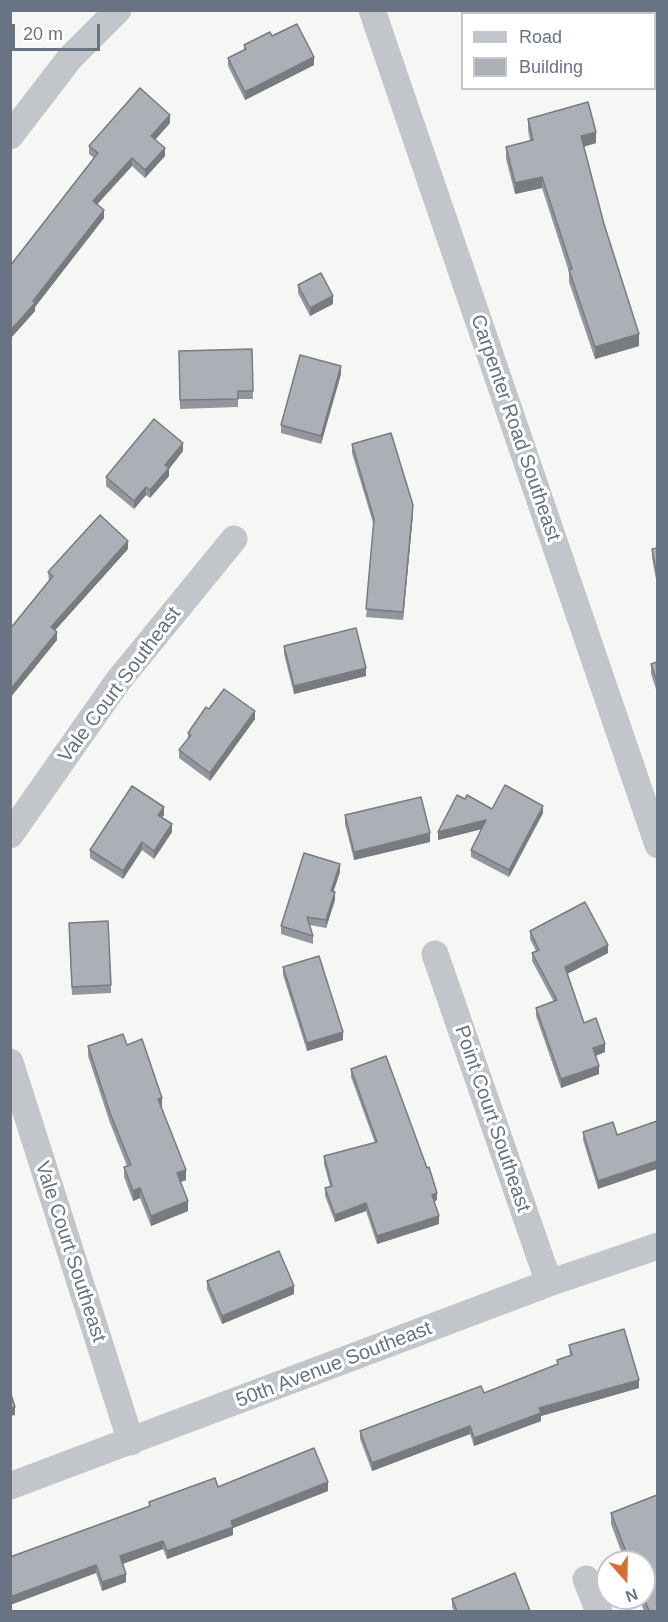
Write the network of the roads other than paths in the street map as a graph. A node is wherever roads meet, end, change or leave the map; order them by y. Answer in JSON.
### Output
{"nodes":[{"id":1,"x":117,"y":10,"type":"edge"},
{"id":2,"x":372,"y":10,"type":"edge"},
{"id":3,"x":10,"y":136,"type":"edge"},
{"id":4,"x":234,"y":539,"type":"dead end"},
{"id":5,"x":10,"y":836,"type":"edge"},
{"id":6,"x":657,"y":845,"type":"edge"},
{"id":7,"x":435,"y":954,"type":"dead end"},
{"id":8,"x":10,"y":1062,"type":"edge"},
{"id":9,"x":657,"y":1246,"type":"edge"},
{"id":10,"x":549,"y":1283,"type":"junction"},
{"id":11,"x":131,"y":1442,"type":"junction"},
{"id":12,"x":10,"y":1486,"type":"edge"},
{"id":13,"x":586,"y":1579,"type":"dead end"},
{"id":14,"x":599,"y":1611,"type":"edge"}],
"edges":[{"from":1,"to":3,"type":"street"},
{"from":2,"to":6,"type":"street","name":"Carpenter Road Southeast"},
{"from":4,"to":5,"type":"street","name":"Vale Court Southeast"},
{"from":7,"to":10,"type":"street","name":"Point Court Southeast"},
{"from":8,"to":11,"type":"street","name":"Vale Court Southeast"},
{"from":9,"to":10,"type":"street","name":"50th Avenue Southeast"},
{"from":10,"to":11,"type":"street","name":"50th Avenue Southeast"},
{"from":11,"to":12,"type":"street","name":"50th Avenue Southeast"},
{"from":13,"to":14,"type":"street"}]}
